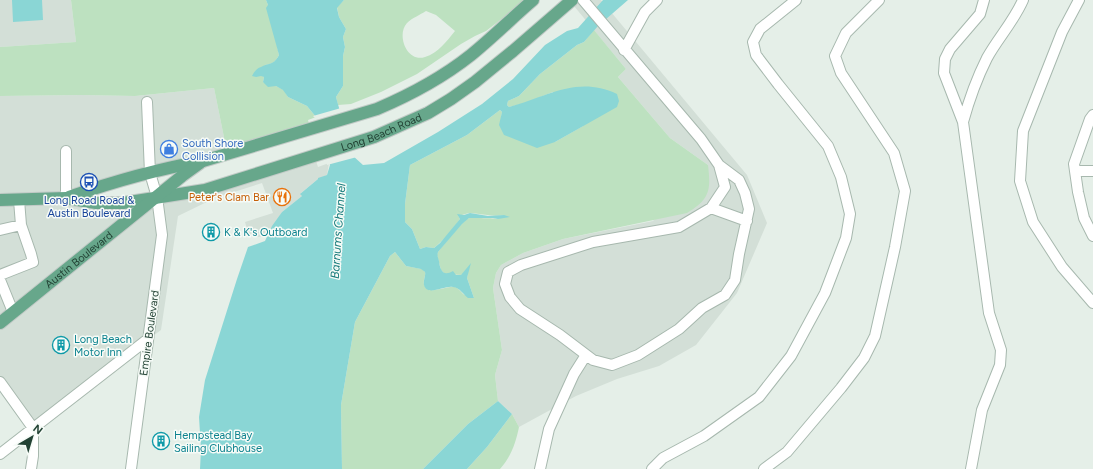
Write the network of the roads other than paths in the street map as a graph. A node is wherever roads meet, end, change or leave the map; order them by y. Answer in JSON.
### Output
{"nodes":[{"id":1,"x":533,"y":0,"type":"edge"},
{"id":2,"x":572,"y":0,"type":"edge"},
{"id":3,"x":657,"y":0,"type":"edge"},
{"id":4,"x":796,"y":0,"type":"edge"},
{"id":5,"x":879,"y":0,"type":"edge"},
{"id":6,"x":984,"y":0,"type":"edge"},
{"id":7,"x":1023,"y":0,"type":"edge"},
{"id":8,"x":1079,"y":0,"type":"edge"},
{"id":9,"x":586,"y":3,"type":"edge"},
{"id":10,"x":624,"y":50,"type":"junction"},
{"id":11,"x":147,"y":102,"type":"dead end"},
{"id":12,"x":1093,"y":115,"type":"edge"},
{"id":13,"x":963,"y":122,"type":"junction"},
{"id":14,"x":66,"y":151,"type":"dead end"},
{"id":15,"x":203,"y":161,"type":"junction"},
{"id":16,"x":719,"y":165,"type":"junction"},
{"id":17,"x":1075,"y":171,"type":"junction"},
{"id":18,"x":1093,"y":171,"type":"edge"},
{"id":19,"x":150,"y":173,"type":"junction"},
{"id":20,"x":157,"y":197,"type":"junction"},
{"id":21,"x":66,"y":198,"type":"junction"},
{"id":22,"x":0,"y":200,"type":"edge"},
{"id":23,"x":19,"y":200,"type":"junction"},
{"id":24,"x":711,"y":208,"type":"junction"},
{"id":25,"x":747,"y":221,"type":"junction"},
{"id":26,"x":21,"y":225,"type":"junction"},
{"id":27,"x":0,"y":230,"type":"edge"},
{"id":28,"x":1093,"y":236,"type":"edge"},
{"id":29,"x":0,"y":274,"type":"edge"},
{"id":30,"x":0,"y":280,"type":"edge"},
{"id":31,"x":1093,"y":303,"type":"edge"},
{"id":32,"x":13,"y":312,"type":"junction"},
{"id":33,"x":0,"y":323,"type":"edge"},
{"id":34,"x":148,"y":339,"type":"junction"},
{"id":35,"x":586,"y":355,"type":"junction"},
{"id":36,"x":0,"y":382,"type":"edge"},
{"id":37,"x":33,"y":428,"type":"junction"},
{"id":38,"x":0,"y":454,"type":"edge"},
{"id":39,"x":32,"y":469,"type":"edge"},
{"id":40,"x":131,"y":469,"type":"edge"},
{"id":41,"x":540,"y":469,"type":"edge"},
{"id":42,"x":652,"y":469,"type":"edge"},
{"id":43,"x":764,"y":469,"type":"edge"},
{"id":44,"x":971,"y":469,"type":"edge"}],
"edges":[{"from":1,"to":15,"type":"main road","name":"Long Beach Road"},
{"from":2,"to":20,"type":"main road","name":"Long Beach Road"},
{"from":3,"to":10,"type":"street"},
{"from":4,"to":42,"type":"street"},
{"from":5,"to":43,"type":"street"},
{"from":6,"to":13,"type":"street"},
{"from":7,"to":13,"type":"street"},
{"from":8,"to":31,"type":"street"},
{"from":9,"to":10,"type":"street"},
{"from":10,"to":16,"type":"street"},
{"from":11,"to":19,"type":"street","name":"Empire Boulevard"},
{"from":12,"to":17,"type":"street"},
{"from":13,"to":44,"type":"street"},
{"from":14,"to":21,"type":"street"},
{"from":15,"to":19,"type":"main road","name":"Long Beach Road"},
{"from":15,"to":20,"type":"main road","name":"Long Beach Road"},
{"from":16,"to":24,"type":"street"},
{"from":16,"to":25,"type":"street"},
{"from":17,"to":18,"type":"street"},
{"from":17,"to":28,"type":"street"},
{"from":19,"to":20,"type":"street","name":"Empire Boulevard"},
{"from":19,"to":21,"type":"main road","name":"Long Beach Road"},
{"from":20,"to":21,"type":"main road","name":"Long Beach Road"},
{"from":20,"to":32,"type":"main road","name":"Austin Boulevard"},
{"from":20,"to":34,"type":"street","name":"Empire Boulevard"},
{"from":21,"to":23,"type":"main road","name":"Long Beach Road"},
{"from":22,"to":23,"type":"main road","name":"Long Beach Road"},
{"from":23,"to":26,"type":"street"},
{"from":24,"to":25,"type":"street"},
{"from":24,"to":35,"type":"street"},
{"from":25,"to":35,"type":"street"},
{"from":26,"to":27,"type":"street"},
{"from":26,"to":29,"type":"street"},
{"from":30,"to":32,"type":"street"},
{"from":32,"to":33,"type":"main road","name":"Austin Boulevard"},
{"from":34,"to":37,"type":"street"},
{"from":34,"to":40,"type":"street","name":"Empire Boulevard"},
{"from":35,"to":41,"type":"street"},
{"from":36,"to":37,"type":"street"},
{"from":37,"to":38,"type":"street"},
{"from":37,"to":39,"type":"street"}]}
